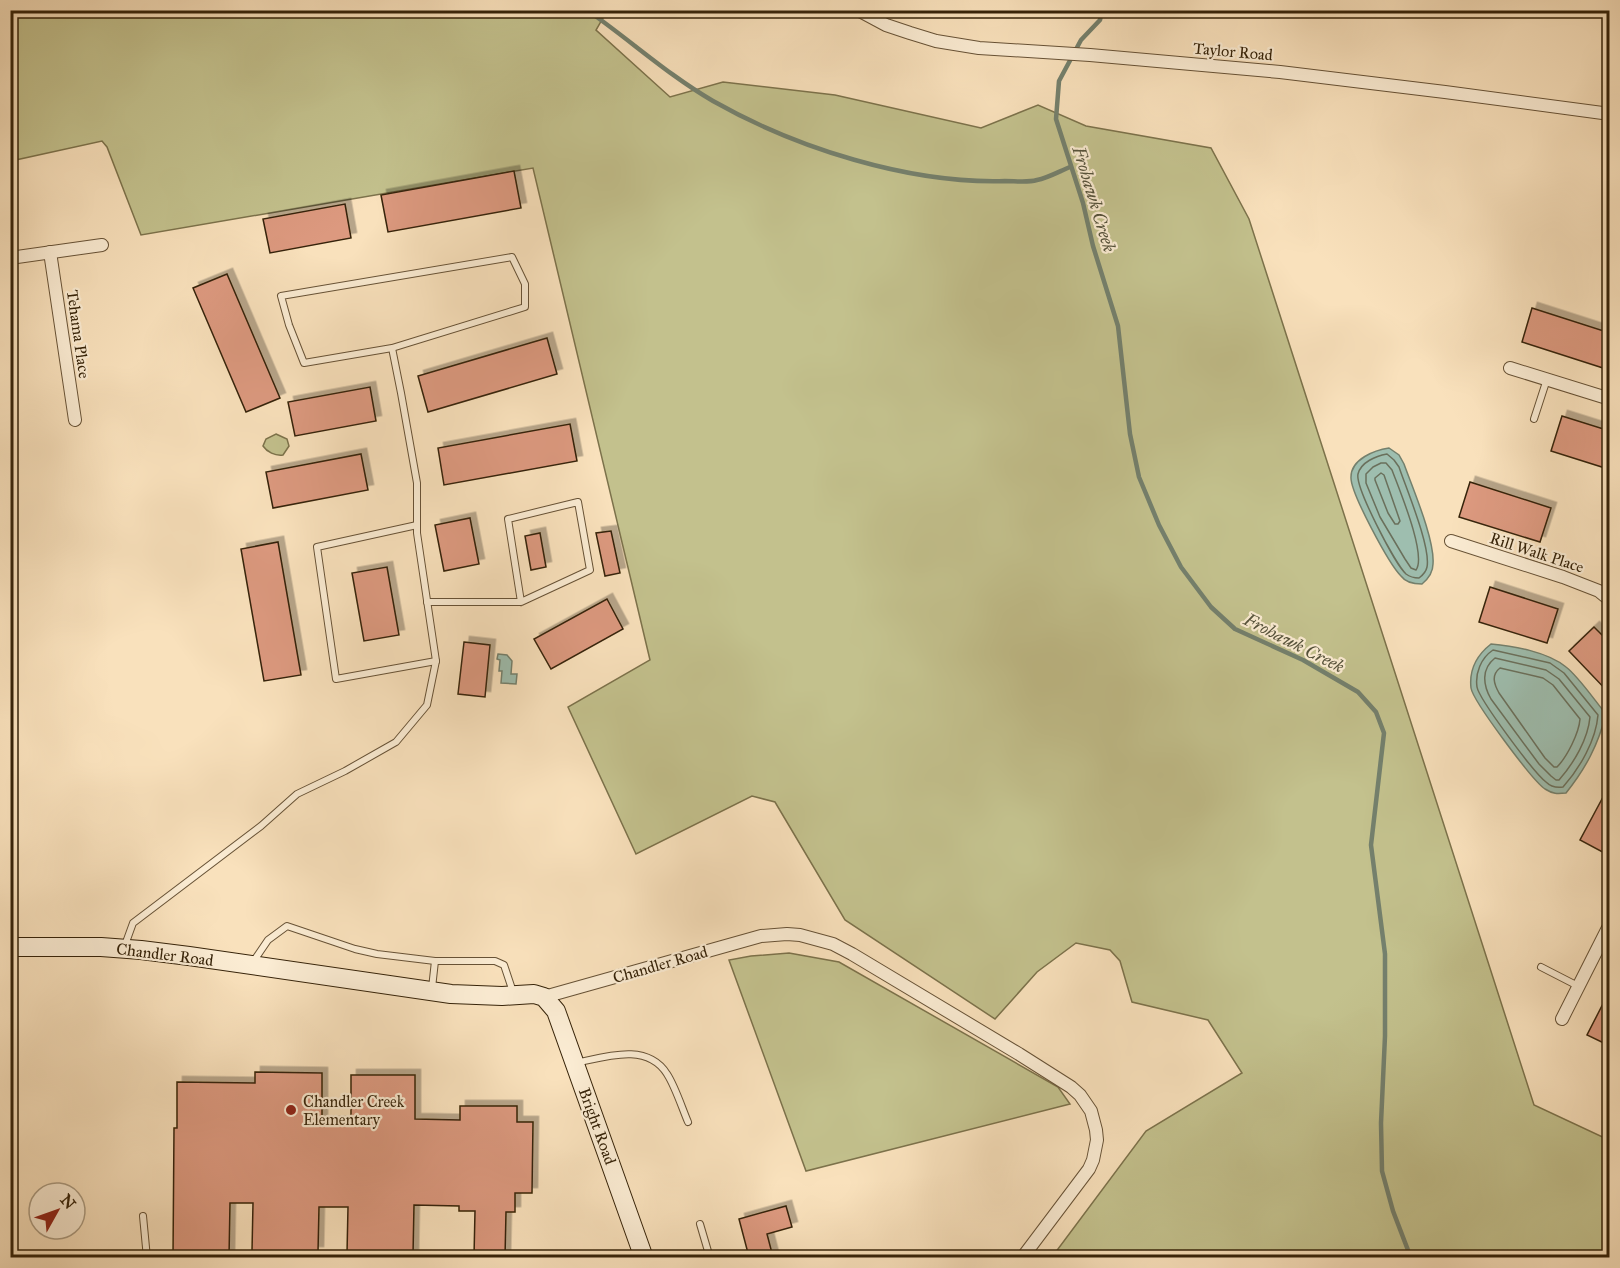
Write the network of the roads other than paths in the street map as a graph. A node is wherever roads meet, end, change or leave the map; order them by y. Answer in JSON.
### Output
{"nodes":[{"id":1,"x":858,"y":10,"type":"edge"},
{"id":2,"x":1610,"y":114,"type":"edge"},
{"id":3,"x":102,"y":245,"type":"dead end"},
{"id":4,"x":50,"y":252,"type":"junction"},
{"id":5,"x":10,"y":258,"type":"edge"},
{"id":6,"x":392,"y":348,"type":"junction"},
{"id":7,"x":1510,"y":368,"type":"dead end"},
{"id":8,"x":1546,"y":379,"type":"junction"},
{"id":9,"x":1610,"y":399,"type":"edge"},
{"id":10,"x":1534,"y":419,"type":"dead end"},
{"id":11,"x":75,"y":420,"type":"dead end"},
{"id":12,"x":417,"y":525,"type":"junction"},
{"id":13,"x":1451,"y":541,"type":"dead end"},
{"id":14,"x":1610,"y":600,"type":"edge"},
{"id":15,"x":427,"y":602,"type":"junction"},
{"id":16,"x":521,"y":602,"type":"junction"},
{"id":17,"x":436,"y":661,"type":"junction"},
{"id":18,"x":1610,"y":924,"type":"edge"},
{"id":19,"x":10,"y":947,"type":"edge"},
{"id":20,"x":124,"y":949,"type":"junction"},
{"id":21,"x":435,"y":961,"type":"junction"},
{"id":22,"x":251,"y":965,"type":"junction"},
{"id":23,"x":1540,"y":967,"type":"dead end"},
{"id":24,"x":1578,"y":986,"type":"junction"},
{"id":25,"x":431,"y":992,"type":"junction"},
{"id":26,"x":514,"y":995,"type":"junction"},
{"id":27,"x":544,"y":998,"type":"junction"},
{"id":28,"x":1562,"y":1019,"type":"dead end"},
{"id":29,"x":575,"y":1063,"type":"junction"},
{"id":30,"x":688,"y":1122,"type":"dead end"},
{"id":31,"x":143,"y":1216,"type":"dead end"},
{"id":32,"x":700,"y":1224,"type":"dead end"},
{"id":33,"x":147,"y":1257,"type":"edge"},
{"id":34,"x":644,"y":1257,"type":"edge"},
{"id":35,"x":710,"y":1257,"type":"edge"},
{"id":36,"x":1022,"y":1257,"type":"edge"}],
"edges":[{"from":1,"to":2,"type":"street","name":"Taylor Road"},
{"from":3,"to":4,"type":"street"},
{"from":4,"to":5,"type":"street"},
{"from":4,"to":11,"type":"street","name":"Tehama Place"},
{"from":6,"to":6,"type":"lane"},
{"from":6,"to":12,"type":"lane"},
{"from":7,"to":8,"type":"street"},
{"from":8,"to":9,"type":"street"},
{"from":8,"to":10,"type":"lane"},
{"from":12,"to":15,"type":"lane"},
{"from":12,"to":17,"type":"lane"},
{"from":13,"to":14,"type":"street","name":"Rill Walk Place"},
{"from":15,"to":16,"type":"lane"},
{"from":15,"to":17,"type":"lane"},
{"from":16,"to":16,"type":"lane"},
{"from":17,"to":20,"type":"lane"},
{"from":18,"to":24,"type":"street"},
{"from":19,"to":20,"type":"street","name":"Chandler Road"},
{"from":20,"to":22,"type":"street","name":"Chandler Road"},
{"from":21,"to":22,"type":"lane"},
{"from":21,"to":25,"type":"lane"},
{"from":21,"to":26,"type":"lane"},
{"from":22,"to":25,"type":"street","name":"Chandler Road"},
{"from":23,"to":24,"type":"lane"},
{"from":24,"to":28,"type":"street"},
{"from":25,"to":26,"type":"street","name":"Chandler Road"},
{"from":26,"to":27,"type":"street","name":"Chandler Road"},
{"from":27,"to":29,"type":"street","name":"Bright Road"},
{"from":27,"to":36,"type":"street","name":"Chandler Road"},
{"from":29,"to":30,"type":"lane"},
{"from":29,"to":34,"type":"street","name":"Bright Road"},
{"from":31,"to":33,"type":"lane"},
{"from":32,"to":35,"type":"lane"}]}
